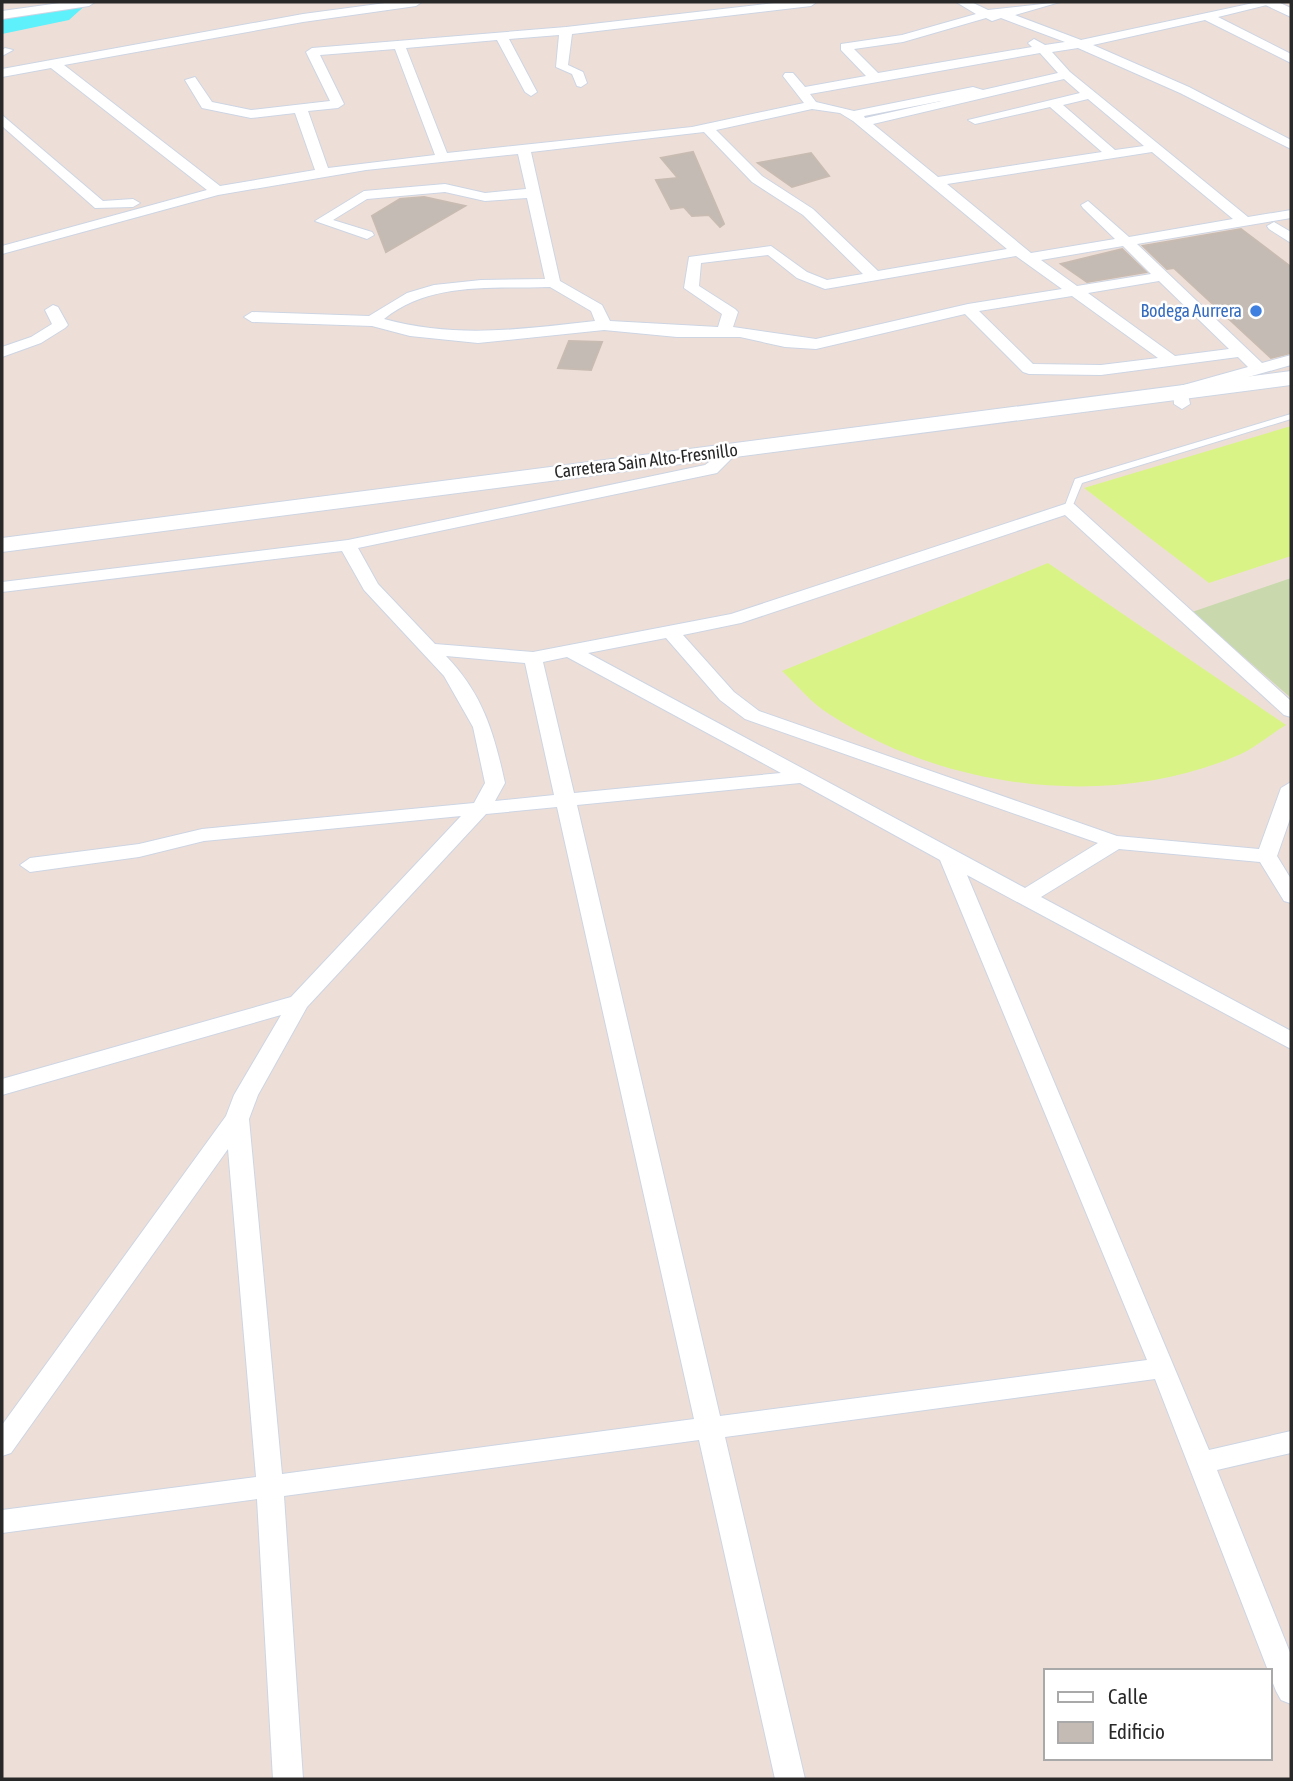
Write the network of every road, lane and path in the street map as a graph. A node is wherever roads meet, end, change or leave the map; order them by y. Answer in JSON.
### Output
{"nodes":[{"id":1,"x":89,"y":2,"type":"edge"},
{"id":2,"x":416,"y":2,"type":"edge"},
{"id":3,"x":811,"y":2,"type":"edge"},
{"id":4,"x":962,"y":2,"type":"edge"},
{"id":5,"x":1054,"y":2,"type":"edge"},
{"id":6,"x":1269,"y":2,"type":"edge"},
{"id":7,"x":736,"y":5,"type":"edge"},
{"id":8,"x":360,"y":6,"type":"edge"},
{"id":9,"x":702,"y":7,"type":"edge"},
{"id":10,"x":1291,"y":13,"type":"edge"},
{"id":11,"x":995,"y":14,"type":"junction"},
{"id":12,"x":2,"y":15,"type":"edge"},
{"id":13,"x":1206,"y":16,"type":"junction"},
{"id":14,"x":566,"y":31,"type":"junction"},
{"id":15,"x":315,"y":35,"type":"junction"},
{"id":16,"x":502,"y":38,"type":"junction"},
{"id":17,"x":1084,"y":43,"type":"junction"},
{"id":18,"x":400,"y":47,"type":"junction"},
{"id":19,"x":1044,"y":50,"type":"junction"},
{"id":20,"x":1291,"y":60,"type":"edge"},
{"id":21,"x":54,"y":64,"type":"junction"},
{"id":22,"x":2,"y":73,"type":"edge"},
{"id":23,"x":1066,"y":75,"type":"junction"},
{"id":24,"x":789,"y":76,"type":"dead end"},
{"id":25,"x":876,"y":78,"type":"junction"},
{"id":26,"x":191,"y":80,"type":"dead end"},
{"id":27,"x":581,"y":83,"type":"dead end"},
{"id":28,"x":531,"y":92,"type":"dead end"},
{"id":29,"x":802,"y":92,"type":"junction"},
{"id":30,"x":1089,"y":95,"type":"junction"},
{"id":31,"x":1053,"y":103,"type":"junction"},
{"id":32,"x":812,"y":105,"type":"junction"},
{"id":33,"x":300,"y":108,"type":"junction"},
{"id":34,"x":2,"y":119,"type":"edge"},
{"id":35,"x":858,"y":119,"type":"junction"},
{"id":36,"x":975,"y":120,"type":"dead end"},
{"id":37,"x":706,"y":128,"type":"junction"},
{"id":38,"x":1291,"y":145,"type":"edge"},
{"id":39,"x":1155,"y":148,"type":"junction"},
{"id":40,"x":524,"y":150,"type":"junction"},
{"id":41,"x":1113,"y":155,"type":"junction"},
{"id":42,"x":443,"y":159,"type":"junction"},
{"id":43,"x":323,"y":173,"type":"junction"},
{"id":44,"x":934,"y":182,"type":"junction"},
{"id":45,"x":217,"y":191,"type":"junction"},
{"id":46,"x":533,"y":193,"type":"junction"},
{"id":47,"x":187,"y":198,"type":"junction"},
{"id":48,"x":1088,"y":205,"type":"dead end"},
{"id":49,"x":1291,"y":214,"type":"edge"},
{"id":50,"x":1245,"y":222,"type":"junction"},
{"id":51,"x":1274,"y":226,"type":"dead end"},
{"id":52,"x":367,"y":235,"type":"dead end"},
{"id":53,"x":1291,"y":239,"type":"edge"},
{"id":54,"x":1129,"y":243,"type":"junction"},
{"id":55,"x":2,"y":250,"type":"edge"},
{"id":56,"x":1023,"y":255,"type":"junction"},
{"id":57,"x":874,"y":276,"type":"junction"},
{"id":58,"x":1164,"y":276,"type":"junction"},
{"id":59,"x":553,"y":283,"type":"junction"},
{"id":60,"x":1074,"y":291,"type":"junction"},
{"id":61,"x":968,"y":309,"type":"junction"},
{"id":62,"x":53,"y":310,"type":"dead end"},
{"id":63,"x":252,"y":317,"type":"dead end"},
{"id":64,"x":373,"y":321,"type":"junction"},
{"id":65,"x":604,"y":325,"type":"junction"},
{"id":66,"x":724,"y":331,"type":"junction"},
{"id":67,"x":2,"y":352,"type":"edge"},
{"id":68,"x":1242,"y":352,"type":"junction"},
{"id":69,"x":1291,"y":360,"type":"edge"},
{"id":70,"x":1174,"y":362,"type":"junction"},
{"id":71,"x":1258,"y":368,"type":"junction"},
{"id":72,"x":1291,"y":378,"type":"edge"},
{"id":73,"x":1291,"y":390,"type":"edge"},
{"id":74,"x":1181,"y":398,"type":"junction"},
{"id":75,"x":1291,"y":416,"type":"edge"},
{"id":76,"x":730,"y":451,"type":"junction"},
{"id":77,"x":711,"y":469,"type":"junction"},
{"id":78,"x":1068,"y":508,"type":"junction"},
{"id":79,"x":2,"y":545,"type":"edge"},
{"id":80,"x":348,"y":545,"type":"junction"},
{"id":81,"x":2,"y":556,"type":"edge"},
{"id":82,"x":2,"y":587,"type":"edge"},
{"id":83,"x":670,"y":631,"type":"junction"},
{"id":84,"x":428,"y":649,"type":"junction"},
{"id":85,"x":570,"y":650,"type":"junction"},
{"id":86,"x":533,"y":658,"type":"junction"},
{"id":87,"x":1291,"y":710,"type":"edge"},
{"id":88,"x":804,"y":777,"type":"junction"},
{"id":89,"x":1291,"y":788,"type":"edge"},
{"id":90,"x":565,"y":800,"type":"junction"},
{"id":91,"x":481,"y":807,"type":"junction"},
{"id":92,"x":1115,"y":842,"type":"junction"},
{"id":93,"x":949,"y":856,"type":"junction"},
{"id":94,"x":1267,"y":856,"type":"junction"},
{"id":95,"x":30,"y":865,"type":"dead end"},
{"id":96,"x":1291,"y":896,"type":"edge"},
{"id":97,"x":1025,"y":897,"type":"junction"},
{"id":98,"x":299,"y":1002,"type":"junction"},
{"id":99,"x":1291,"y":1041,"type":"edge"},
{"id":100,"x":2,"y":1087,"type":"edge"},
{"id":101,"x":237,"y":1119,"type":"junction"},
{"id":102,"x":1163,"y":1368,"type":"junction"},
{"id":103,"x":710,"y":1428,"type":"junction"},
{"id":104,"x":1291,"y":1442,"type":"edge"},
{"id":105,"x":2,"y":1445,"type":"edge"},
{"id":106,"x":1200,"y":1463,"type":"junction"},
{"id":107,"x":270,"y":1487,"type":"junction"},
{"id":108,"x":2,"y":1522,"type":"edge"},
{"id":109,"x":1291,"y":1691,"type":"edge"},
{"id":110,"x":288,"y":1779,"type":"edge"},
{"id":111,"x":790,"y":1779,"type":"edge"}],
"edges":[{"from":1,"to":12,"type":"street"},
{"from":2,"to":8,"type":"street"},
{"from":3,"to":7,"type":"street"},
{"from":4,"to":11,"type":"street"},
{"from":5,"to":11,"type":"street"},
{"from":6,"to":10,"type":"street"},
{"from":6,"to":13,"type":"street"},
{"from":7,"to":9,"type":"street"},
{"from":8,"to":15,"type":"street"},
{"from":9,"to":14,"type":"street"},
{"from":11,"to":17,"type":"street"},
{"from":11,"to":19,"type":"street"},
{"from":11,"to":25,"type":"street"},
{"from":13,"to":17,"type":"street"},
{"from":13,"to":20,"type":"street"},
{"from":14,"to":16,"type":"street"},
{"from":14,"to":27,"type":"street"},
{"from":15,"to":18,"type":"street"},
{"from":15,"to":21,"type":"street"},
{"from":15,"to":33,"type":"street"},
{"from":16,"to":18,"type":"street"},
{"from":16,"to":28,"type":"street"},
{"from":17,"to":19,"type":"street"},
{"from":17,"to":38,"type":"street"},
{"from":18,"to":42,"type":"street"},
{"from":19,"to":23,"type":"street"},
{"from":19,"to":25,"type":"street"},
{"from":21,"to":22,"type":"street"},
{"from":21,"to":45,"type":"street"},
{"from":23,"to":30,"type":"street"},
{"from":23,"to":35,"type":"street"},
{"from":24,"to":29,"type":"street"},
{"from":25,"to":29,"type":"street"},
{"from":26,"to":33,"type":"street"},
{"from":29,"to":32,"type":"street"},
{"from":30,"to":31,"type":"street"},
{"from":30,"to":39,"type":"street"},
{"from":31,"to":36,"type":"street"},
{"from":31,"to":41,"type":"street"},
{"from":32,"to":35,"type":"street"},
{"from":32,"to":37,"type":"street"},
{"from":33,"to":43,"type":"street"},
{"from":34,"to":47,"type":"street"},
{"from":35,"to":44,"type":"street"},
{"from":37,"to":40,"type":"street"},
{"from":37,"to":57,"type":"street"},
{"from":39,"to":41,"type":"street"},
{"from":39,"to":50,"type":"street"},
{"from":40,"to":42,"type":"street"},
{"from":40,"to":46,"type":"street"},
{"from":41,"to":44,"type":"street"},
{"from":42,"to":43,"type":"street"},
{"from":43,"to":45,"type":"street"},
{"from":44,"to":56,"type":"street"},
{"from":45,"to":47,"type":"street"},
{"from":46,"to":52,"type":"street"},
{"from":46,"to":59,"type":"street"},
{"from":47,"to":55,"type":"street"},
{"from":48,"to":54,"type":"street"},
{"from":49,"to":50,"type":"street"},
{"from":50,"to":54,"type":"street"},
{"from":51,"to":53,"type":"street"},
{"from":54,"to":56,"type":"street"},
{"from":54,"to":58,"type":"street"},
{"from":56,"to":57,"type":"street"},
{"from":56,"to":60,"type":"street"},
{"from":57,"to":66,"type":"street"},
{"from":58,"to":60,"type":"street"},
{"from":58,"to":68,"type":"street"},
{"from":59,"to":64,"type":"street"},
{"from":59,"to":65,"type":"street"},
{"from":60,"to":61,"type":"street"},
{"from":60,"to":70,"type":"street"},
{"from":61,"to":66,"type":"street"},
{"from":61,"to":70,"type":"street"},
{"from":62,"to":67,"type":"street"},
{"from":63,"to":64,"type":"street"},
{"from":64,"to":65,"type":"street"},
{"from":65,"to":66,"type":"street"},
{"from":68,"to":70,"type":"street"},
{"from":68,"to":71,"type":"street"},
{"from":69,"to":71,"type":"street"},
{"from":71,"to":74,"type":"street"},
{"from":72,"to":74,"type":"main road","name":"Carretera Sain Alto-Fresnillo"},
{"from":73,"to":74,"type":"main road"},
{"from":74,"to":76,"type":"main road","name":"Carretera Sain Alto-Fresnillo"},
{"from":74,"to":77,"type":"main road"},
{"from":75,"to":78,"type":"lane"},
{"from":76,"to":77,"type":"street"},
{"from":76,"to":79,"type":"main road","name":"Carretera Sain Alto-Fresnillo"},
{"from":77,"to":80,"type":"street"},
{"from":77,"to":81,"type":"main road"},
{"from":78,"to":83,"type":"street"},
{"from":78,"to":87,"type":"street"},
{"from":80,"to":82,"type":"street"},
{"from":80,"to":84,"type":"street"},
{"from":83,"to":85,"type":"street"},
{"from":83,"to":92,"type":"street"},
{"from":84,"to":86,"type":"street"},
{"from":84,"to":91,"type":"street"},
{"from":85,"to":86,"type":"street"},
{"from":85,"to":88,"type":"street"},
{"from":86,"to":90,"type":"street"},
{"from":88,"to":90,"type":"street"},
{"from":88,"to":93,"type":"street"},
{"from":89,"to":94,"type":"street"},
{"from":90,"to":91,"type":"street"},
{"from":90,"to":103,"type":"street"},
{"from":91,"to":95,"type":"street"},
{"from":91,"to":98,"type":"street"},
{"from":92,"to":94,"type":"street"},
{"from":92,"to":97,"type":"street"},
{"from":93,"to":97,"type":"street"},
{"from":93,"to":102,"type":"street"},
{"from":94,"to":96,"type":"street"},
{"from":97,"to":99,"type":"street"},
{"from":98,"to":100,"type":"street"},
{"from":98,"to":101,"type":"street"},
{"from":101,"to":105,"type":"street"},
{"from":101,"to":107,"type":"street"},
{"from":102,"to":103,"type":"street"},
{"from":102,"to":106,"type":"street"},
{"from":103,"to":107,"type":"street"},
{"from":103,"to":111,"type":"street"},
{"from":104,"to":106,"type":"street"},
{"from":106,"to":109,"type":"street"},
{"from":107,"to":108,"type":"street"},
{"from":107,"to":110,"type":"street"}]}
